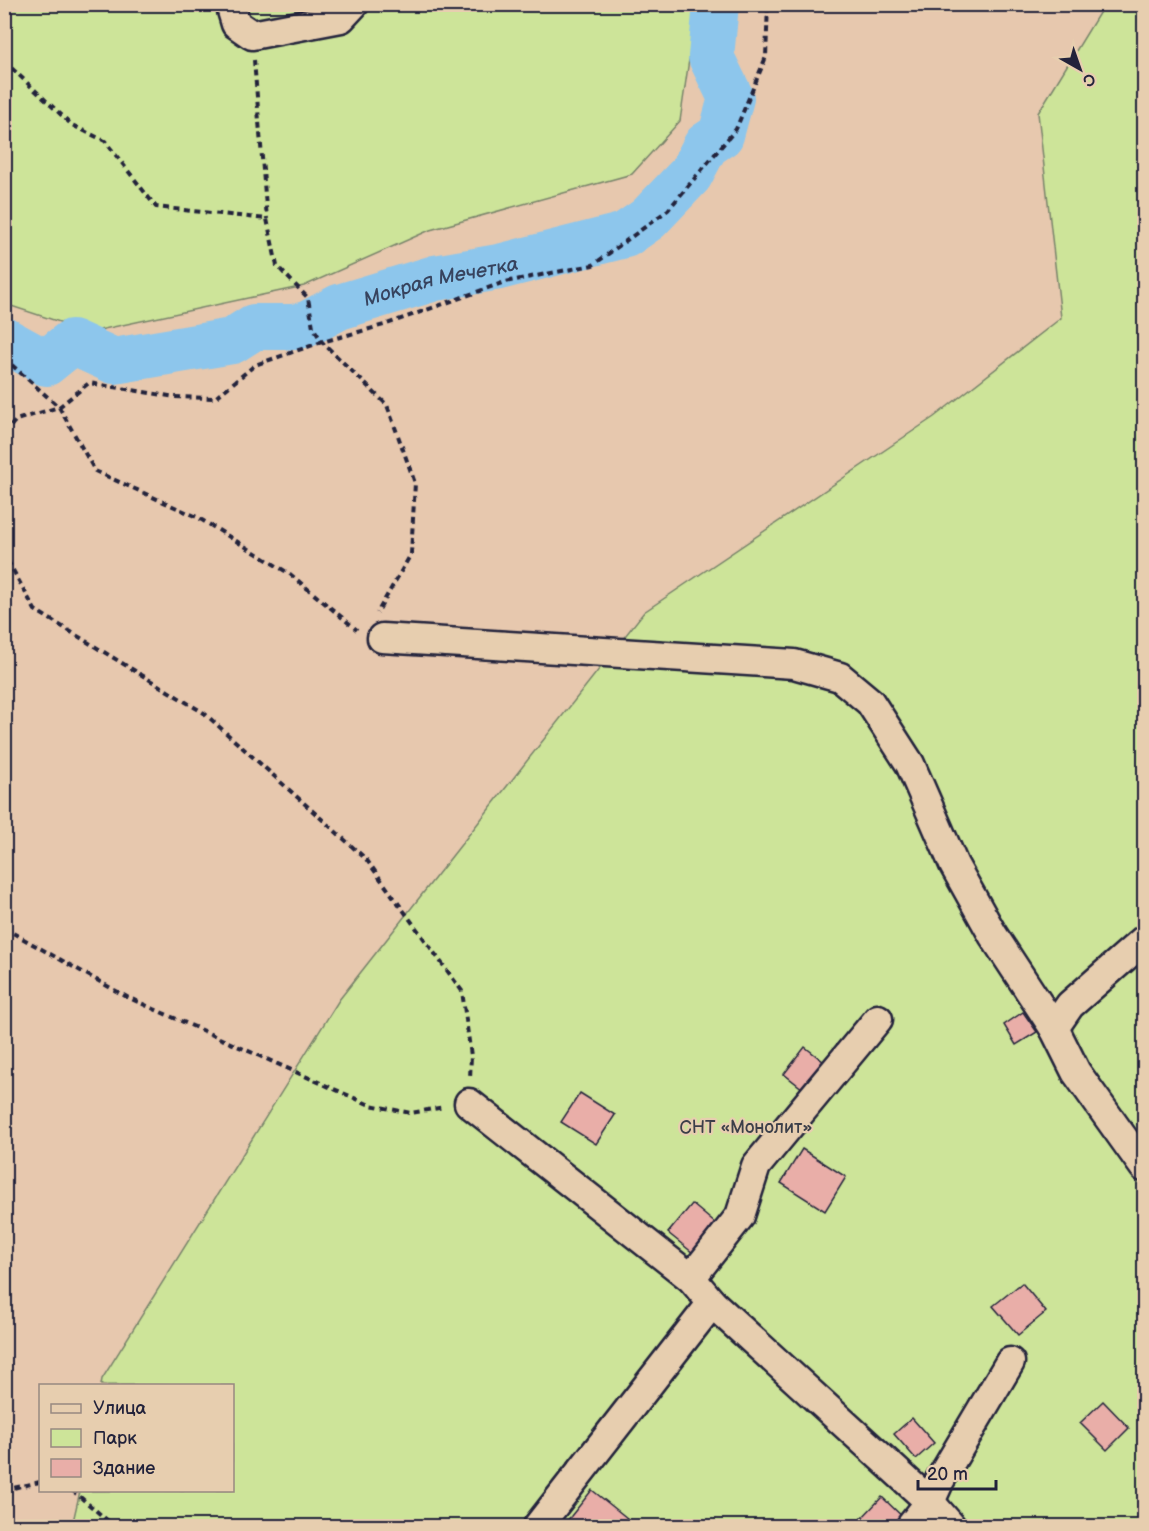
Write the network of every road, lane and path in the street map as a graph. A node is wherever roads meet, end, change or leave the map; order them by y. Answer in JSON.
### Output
{"nodes":[{"id":1,"x":230,"y":4,"type":"edge"},
{"id":2,"x":354,"y":4,"type":"edge"},
{"id":3,"x":768,"y":4,"type":"edge"},
{"id":4,"x":252,"y":35,"type":"junction"},
{"id":5,"x":4,"y":61,"type":"edge"},
{"id":6,"x":267,"y":219,"type":"junction"},
{"id":7,"x":322,"y":342,"type":"junction"},
{"id":8,"x":4,"y":358,"type":"edge"},
{"id":9,"x":59,"y":407,"type":"junction"},
{"id":10,"x":4,"y":434,"type":"edge"},
{"id":11,"x":4,"y":550,"type":"edge"},
{"id":12,"x":382,"y":638,"type":"junction"},
{"id":13,"x":4,"y":928,"type":"edge"},
{"id":14,"x":1144,"y":940,"type":"edge"},
{"id":15,"x":878,"y":1019,"type":"dead end"},
{"id":16,"x":1054,"y":1028,"type":"junction"},
{"id":17,"x":469,"y":1103,"type":"junction"},
{"id":18,"x":1144,"y":1167,"type":"edge"},
{"id":19,"x":691,"y":1278,"type":"junction"},
{"id":20,"x":712,"y":1303,"type":"junction"},
{"id":21,"x":1010,"y":1362,"type":"dead end"},
{"id":22,"x":39,"y":1482,"type":"edge"},
{"id":23,"x":4,"y":1490,"type":"edge"},
{"id":24,"x":73,"y":1492,"type":"edge"},
{"id":25,"x":930,"y":1502,"type":"junction"},
{"id":26,"x":114,"y":1527,"type":"edge"},
{"id":27,"x":538,"y":1527,"type":"edge"},
{"id":28,"x":911,"y":1527,"type":"edge"},
{"id":29,"x":951,"y":1527,"type":"edge"}],
"edges":[{"from":1,"to":4,"type":"lane"},
{"from":2,"to":4,"type":"lane"},
{"from":3,"to":7,"type":"path"},
{"from":4,"to":6,"type":"path"},
{"from":5,"to":6,"type":"path"},
{"from":6,"to":7,"type":"path"},
{"from":7,"to":9,"type":"path"},
{"from":7,"to":12,"type":"path"},
{"from":8,"to":9,"type":"path"},
{"from":9,"to":10,"type":"path"},
{"from":9,"to":12,"type":"path"},
{"from":11,"to":17,"type":"path"},
{"from":12,"to":16,"type":"lane"},
{"from":13,"to":17,"type":"path"},
{"from":14,"to":16,"type":"lane"},
{"from":15,"to":19,"type":"lane"},
{"from":16,"to":18,"type":"lane"},
{"from":17,"to":19,"type":"lane"},
{"from":19,"to":20,"type":"lane"},
{"from":20,"to":25,"type":"lane"},
{"from":20,"to":27,"type":"lane"},
{"from":21,"to":25,"type":"lane"},
{"from":22,"to":23,"type":"path"},
{"from":24,"to":26,"type":"path"},
{"from":25,"to":28,"type":"lane"},
{"from":25,"to":29,"type":"lane"}]}
